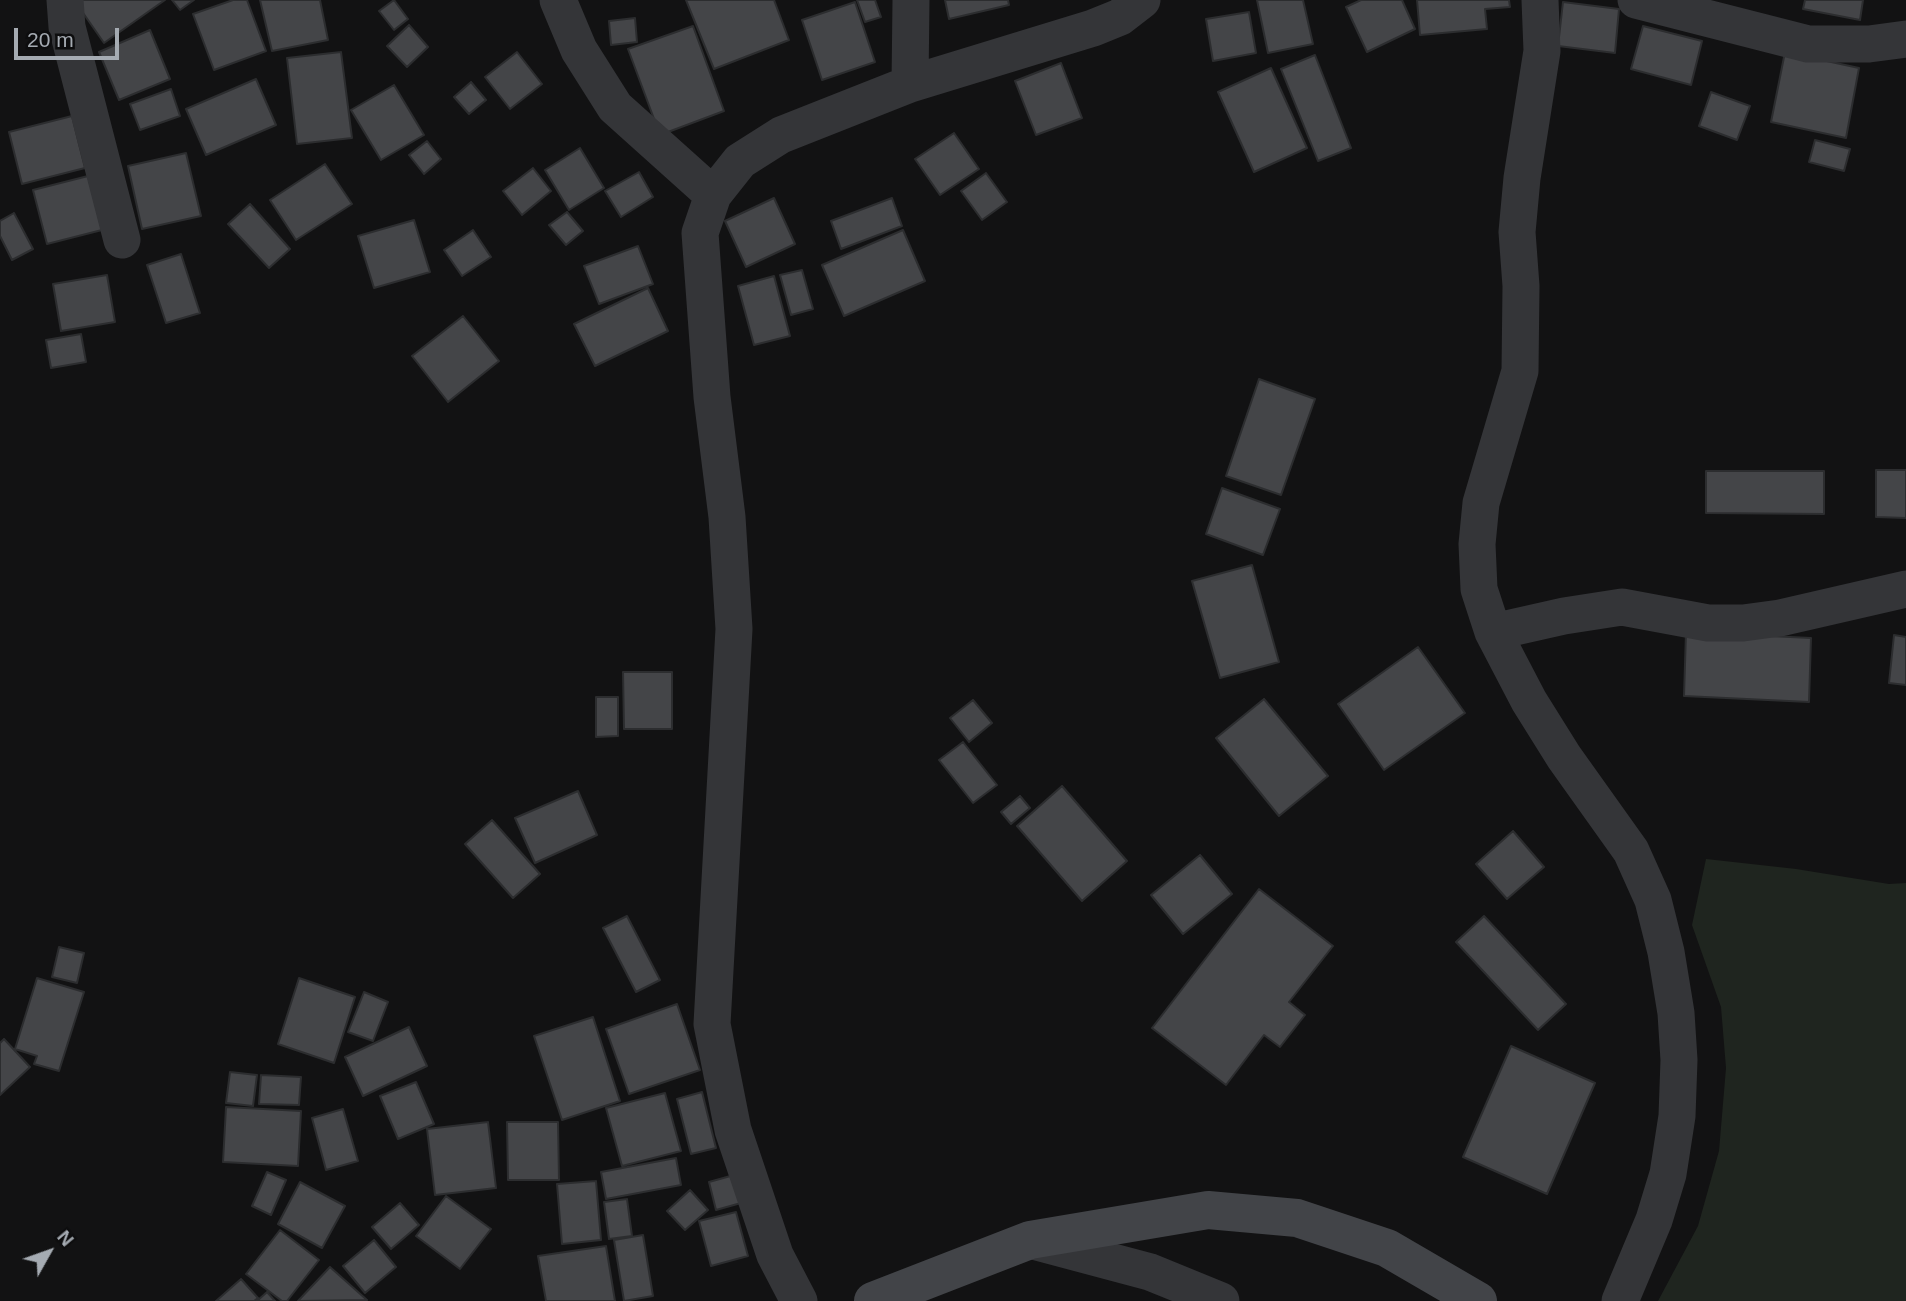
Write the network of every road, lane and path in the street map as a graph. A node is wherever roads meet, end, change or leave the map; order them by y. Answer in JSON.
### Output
{"nodes":[{"id":1,"x":65,"y":0,"type":"edge"},
{"id":2,"x":558,"y":0,"type":"edge"},
{"id":3,"x":911,"y":0,"type":"edge"},
{"id":4,"x":1142,"y":0,"type":"edge"},
{"id":5,"x":1540,"y":0,"type":"edge"},
{"id":6,"x":1636,"y":0,"type":"edge"},
{"id":7,"x":1906,"y":39,"type":"edge"},
{"id":8,"x":910,"y":84,"type":"junction"},
{"id":9,"x":713,"y":195,"type":"junction"},
{"id":10,"x":122,"y":240,"type":"dead end"},
{"id":11,"x":1906,"y":589,"type":"edge"},
{"id":12,"x":1493,"y":632,"type":"junction"},
{"id":13,"x":1030,"y":1240,"type":"junction"},
{"id":14,"x":799,"y":1301,"type":"edge"},
{"id":15,"x":873,"y":1301,"type":"edge"},
{"id":16,"x":1221,"y":1301,"type":"edge"},
{"id":17,"x":1478,"y":1301,"type":"edge"},
{"id":18,"x":1620,"y":1301,"type":"edge"}],
"edges":[{"from":1,"to":10,"type":"street"},
{"from":2,"to":9,"type":"street"},
{"from":3,"to":8,"type":"street"},
{"from":4,"to":8,"type":"street"},
{"from":5,"to":12,"type":"street"},
{"from":6,"to":7,"type":"street"},
{"from":8,"to":9,"type":"street"},
{"from":9,"to":14,"type":"street"},
{"from":11,"to":12,"type":"street"},
{"from":12,"to":18,"type":"street"},
{"from":13,"to":15,"type":"street"},
{"from":13,"to":16,"type":"street"},
{"from":13,"to":17,"type":"street"}]}
